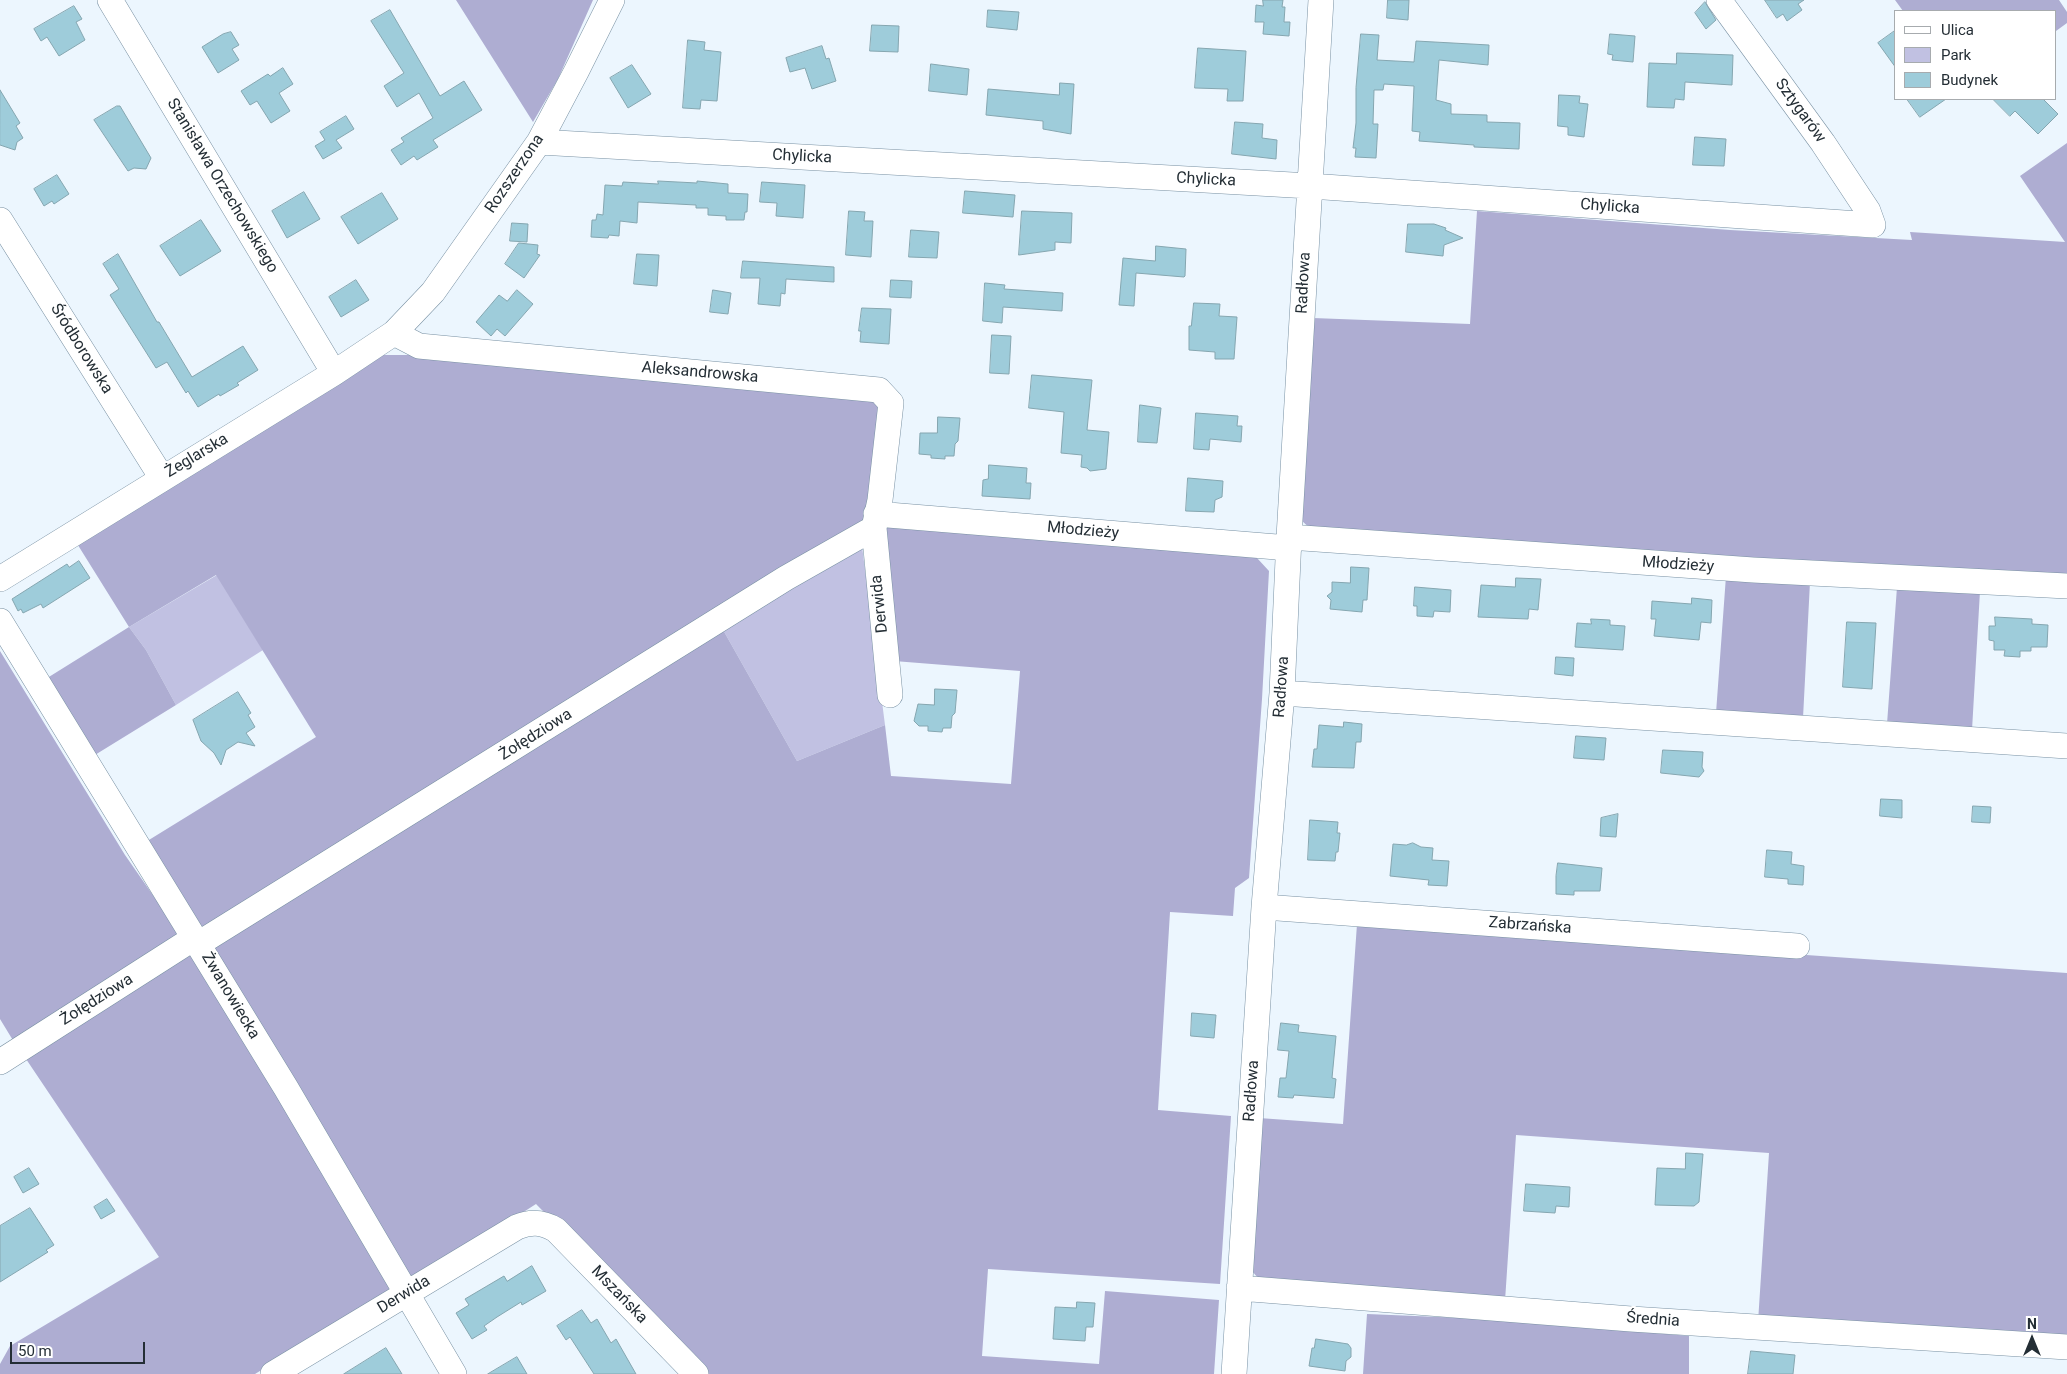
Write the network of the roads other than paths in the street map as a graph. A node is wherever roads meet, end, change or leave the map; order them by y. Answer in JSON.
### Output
{"nodes":[{"id":1,"x":110,"y":0,"type":"edge"},
{"id":2,"x":1321,"y":0,"type":"edge"},
{"id":3,"x":1719,"y":0,"type":"edge"},
{"id":4,"x":608,"y":3,"type":"edge"},
{"id":5,"x":539,"y":142,"type":"junction"},
{"id":6,"x":1310,"y":186,"type":"junction"},
{"id":7,"x":0,"y":220,"type":"edge"},
{"id":8,"x":1873,"y":225,"type":"joint"},
{"id":9,"x":394,"y":333,"type":"junction"},
{"id":10,"x":334,"y":373,"type":"junction"},
{"id":11,"x":162,"y":478,"type":"junction"},
{"id":12,"x":875,"y":521,"type":"junction"},
{"id":13,"x":1289,"y":542,"type":"junction"},
{"id":14,"x":0,"y":579,"type":"edge"},
{"id":15,"x":2067,"y":586,"type":"edge"},
{"id":16,"x":0,"y":620,"type":"edge"},
{"id":17,"x":1282,"y":693,"type":"junction"},
{"id":18,"x":890,"y":695,"type":"dead end"},
{"id":19,"x":2067,"y":746,"type":"edge"},
{"id":20,"x":1264,"y":907,"type":"junction"},
{"id":21,"x":196,"y":941,"type":"junction"},
{"id":22,"x":1796,"y":946,"type":"dead end"},
{"id":23,"x":0,"y":1062,"type":"edge"},
{"id":24,"x":537,"y":1223,"type":"joint"},
{"id":25,"x":1239,"y":1288,"type":"junction"},
{"id":26,"x":406,"y":1293,"type":"junction"},
{"id":27,"x":2067,"y":1347,"type":"edge"},
{"id":28,"x":273,"y":1374,"type":"edge"},
{"id":29,"x":454,"y":1374,"type":"edge"},
{"id":30,"x":696,"y":1374,"type":"edge"},
{"id":31,"x":1234,"y":1374,"type":"edge"}],
"edges":[{"from":1,"to":10,"type":"street","name":"Stanisława Orzechowskiego"},
{"from":2,"to":6,"type":"street","name":"Radłowa"},
{"from":3,"to":8,"type":"street","name":"Sztygarów"},
{"from":4,"to":5,"type":"street","name":"Rozszerzona"},
{"from":5,"to":6,"type":"street","name":"Chylicka"},
{"from":5,"to":9,"type":"street","name":"Rozszerzona"},
{"from":6,"to":8,"type":"street","name":"Chylicka"},
{"from":6,"to":13,"type":"street","name":"Radłowa"},
{"from":7,"to":11,"type":"street","name":"Śródborowska"},
{"from":9,"to":10,"type":"street","name":"Żeglarska"},
{"from":9,"to":12,"type":"street","name":"Aleksandrowska"},
{"from":10,"to":11,"type":"street","name":"Żeglarska"},
{"from":11,"to":14,"type":"street","name":"Żeglarska"},
{"from":12,"to":13,"type":"street","name":"Młodzieży"},
{"from":12,"to":18,"type":"street","name":"Derwida"},
{"from":12,"to":21,"type":"street","name":"Żołędziowa"},
{"from":13,"to":15,"type":"street","name":"Młodzieży"},
{"from":13,"to":17,"type":"street","name":"Radłowa"},
{"from":16,"to":21,"type":"street","name":"Żwanowiecka"},
{"from":17,"to":19,"type":"street"},
{"from":17,"to":20,"type":"street","name":"Radłowa"},
{"from":20,"to":22,"type":"street","name":"Zabrzańska"},
{"from":20,"to":25,"type":"street","name":"Radłowa"},
{"from":21,"to":23,"type":"street","name":"Żołędziowa"},
{"from":21,"to":26,"type":"street","name":"Żwanowiecka"},
{"from":24,"to":26,"type":"street","name":"Derwida"},
{"from":24,"to":30,"type":"street","name":"Mszańska"},
{"from":25,"to":27,"type":"street","name":"Średnia"},
{"from":25,"to":31,"type":"street","name":"Radłowa"},
{"from":26,"to":28,"type":"street","name":"Derwida"},
{"from":26,"to":29,"type":"street","name":"Żwanowiecka"}]}
